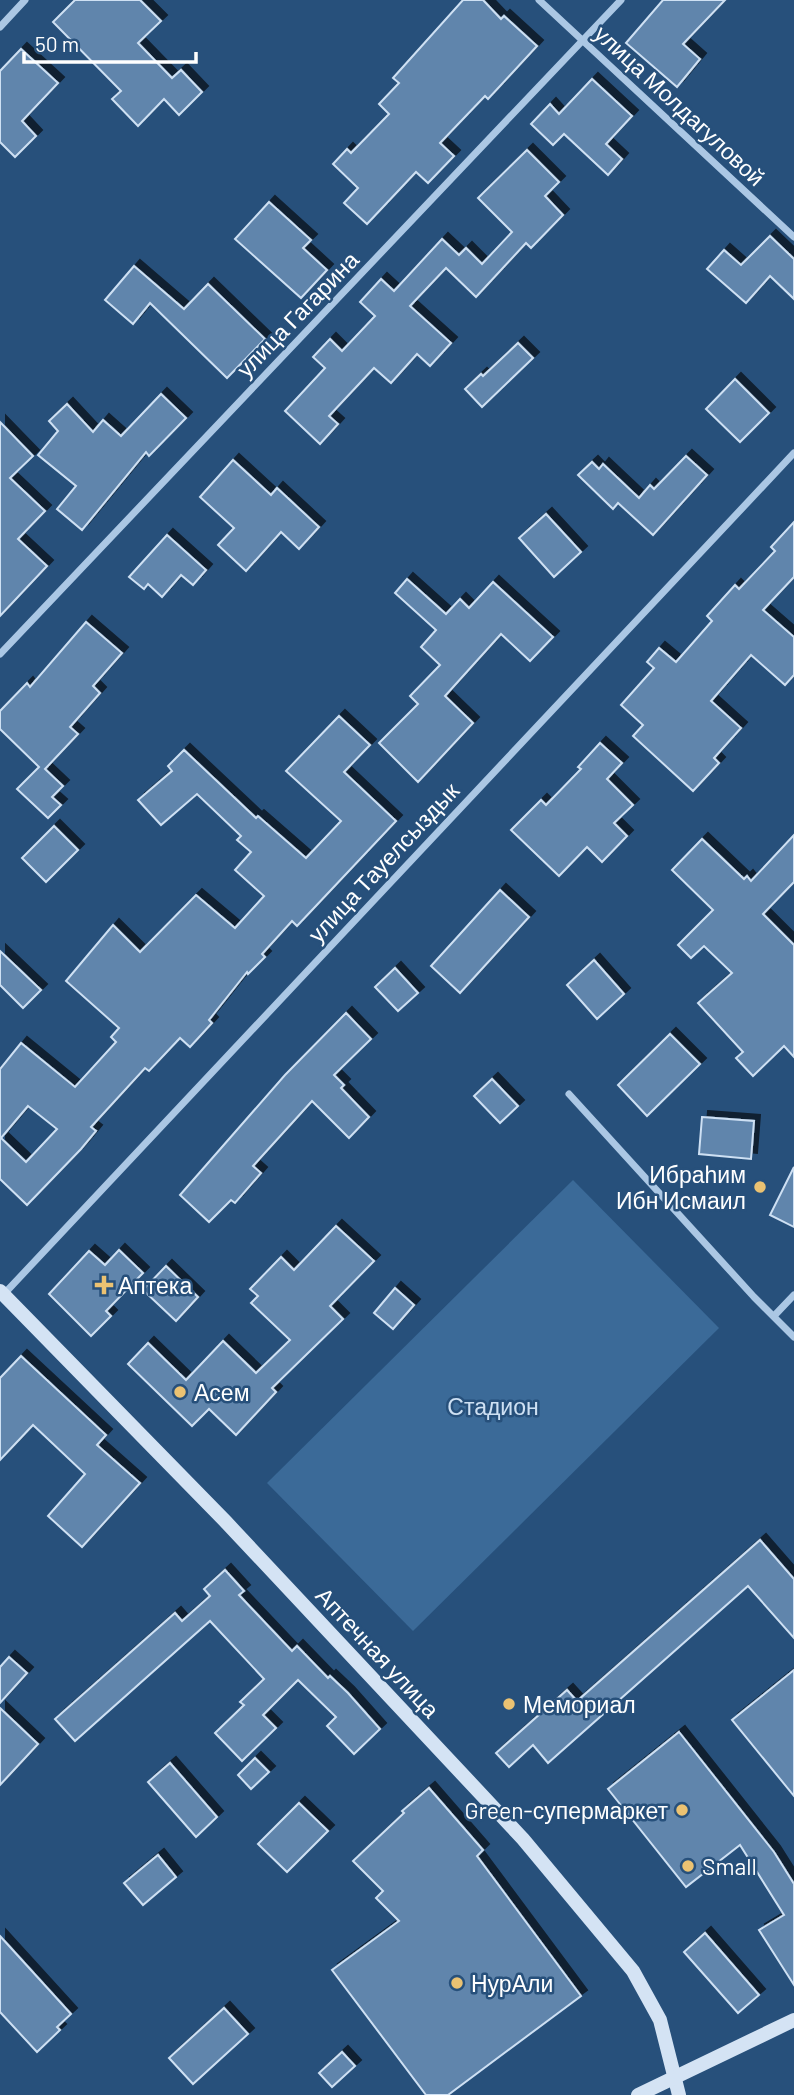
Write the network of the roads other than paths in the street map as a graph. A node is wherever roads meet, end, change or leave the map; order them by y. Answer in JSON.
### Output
{"nodes":[{"id":1,"x":25,"y":0,"type":"edge"},
{"id":2,"x":539,"y":0,"type":"edge"},
{"id":3,"x":621,"y":0,"type":"edge"},
{"id":4,"x":0,"y":27,"type":"edge"},
{"id":5,"x":583,"y":41,"type":"junction"},
{"id":6,"x":794,"y":237,"type":"edge"},
{"id":7,"x":794,"y":453,"type":"edge"},
{"id":8,"x":0,"y":654,"type":"edge"},
{"id":9,"x":569,"y":1094,"type":"dead end"},
{"id":10,"x":1,"y":1294,"type":"edge"},
{"id":11,"x":794,"y":1295,"type":"edge"},
{"id":12,"x":774,"y":1317,"type":"junction"},
{"id":13,"x":794,"y":1337,"type":"edge"},
{"id":14,"x":794,"y":2020,"type":"edge"},
{"id":15,"x":676,"y":2076,"type":"junction"},
{"id":16,"x":638,"y":2095,"type":"edge"},
{"id":17,"x":679,"y":2095,"type":"edge"}],
"edges":[{"from":1,"to":4,"type":"street"},
{"from":2,"to":5,"type":"street","name":"улица Молдагуловой"},
{"from":3,"to":5,"type":"street","name":"улица Гагарина"},
{"from":5,"to":6,"type":"street","name":"улица Молдагуловой"},
{"from":5,"to":8,"type":"street","name":"улица Гагарина"},
{"from":7,"to":10,"type":"street","name":"улица Тауелсыздык"},
{"from":9,"to":12,"type":"street"},
{"from":10,"to":15,"type":"main road","name":"Аптечная улица"},
{"from":11,"to":12,"type":"street"},
{"from":12,"to":13,"type":"street"},
{"from":14,"to":15,"type":"main road"},
{"from":15,"to":16,"type":"main road"},
{"from":15,"to":17,"type":"main road","name":"Аптечная улица"}]}
